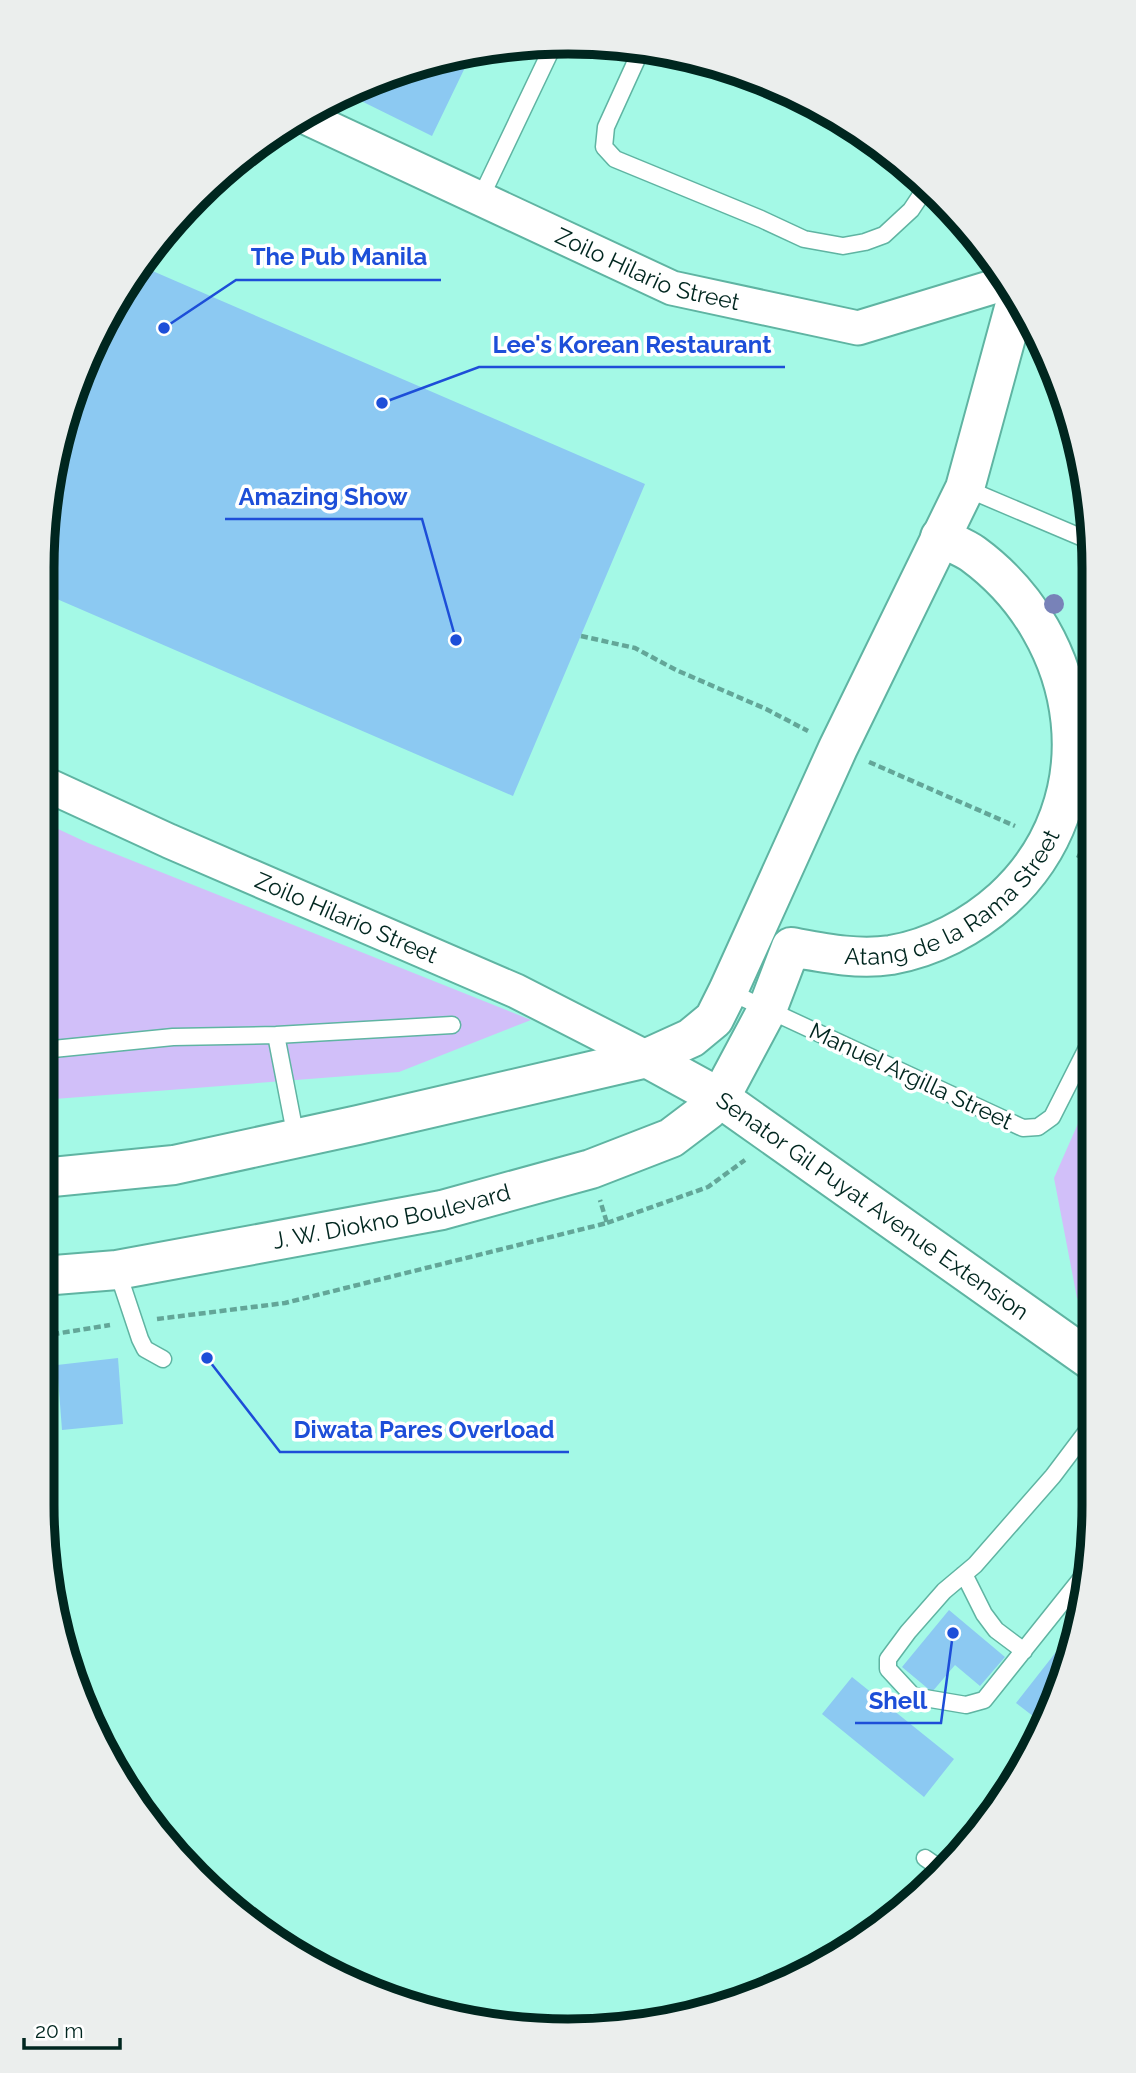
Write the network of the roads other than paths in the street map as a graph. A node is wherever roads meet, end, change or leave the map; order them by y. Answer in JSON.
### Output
{"nodes":[{"id":1,"x":549,"y":55,"type":"edge"},
{"id":2,"x":637,"y":59,"type":"edge"},
{"id":3,"x":314,"y":121,"type":"edge"},
{"id":4,"x":921,"y":195,"type":"edge"},
{"id":5,"x":481,"y":197,"type":"junction"},
{"id":6,"x":997,"y":286,"type":"edge"},
{"id":7,"x":1013,"y":311,"type":"edge"},
{"id":8,"x":965,"y":488,"type":"junction"},
{"id":9,"x":940,"y":537,"type":"junction"},
{"id":10,"x":1081,"y":537,"type":"edge"},
{"id":11,"x":54,"y":788,"type":"edge"},
{"id":12,"x":773,"y":940,"type":"junction"},
{"id":13,"x":728,"y":991,"type":"junction"},
{"id":14,"x":767,"y":1010,"type":"junction"},
{"id":15,"x":452,"y":1025,"type":"dead end"},
{"id":16,"x":276,"y":1035,"type":"junction"},
{"id":17,"x":54,"y":1049,"type":"edge"},
{"id":18,"x":647,"y":1058,"type":"junction"},
{"id":19,"x":1082,"y":1058,"type":"edge"},
{"id":20,"x":720,"y":1098,"type":"junction"},
{"id":21,"x":296,"y":1138,"type":"junction"},
{"id":22,"x":54,"y":1177,"type":"edge"},
{"id":23,"x":117,"y":1269,"type":"junction"},
{"id":24,"x":54,"y":1275,"type":"edge"},
{"id":25,"x":1082,"y":1354,"type":"edge"},
{"id":26,"x":163,"y":1359,"type":"dead end"},
{"id":27,"x":1082,"y":1438,"type":"edge"},
{"id":28,"x":964,"y":1574,"type":"junction"},
{"id":29,"x":1075,"y":1587,"type":"edge"},
{"id":30,"x":1024,"y":1651,"type":"junction"},
{"id":31,"x":925,"y":1858,"type":"dead end"},
{"id":32,"x":934,"y":1864,"type":"edge"}],
"edges":[{"from":1,"to":5,"type":"lane"},
{"from":2,"to":4,"type":"lane"},
{"from":3,"to":5,"type":"street","name":"Zoilo Hilario Street"},
{"from":5,"to":6,"type":"street","name":"Zoilo Hilario Street"},
{"from":7,"to":8,"type":"street"},
{"from":8,"to":9,"type":"street"},
{"from":8,"to":10,"type":"lane"},
{"from":9,"to":12,"type":"street"},
{"from":9,"to":12,"type":"street","name":"Atang de la Rama Street"},
{"from":11,"to":18,"type":"street","name":"Zoilo Hilario Street"},
{"from":12,"to":13,"type":"street"},
{"from":12,"to":14,"type":"street"},
{"from":13,"to":14,"type":"lane","name":"Manuel Argilla Street"},
{"from":13,"to":18,"type":"street"},
{"from":14,"to":19,"type":"lane","name":"Manuel Argilla Street"},
{"from":14,"to":20,"type":"street"},
{"from":15,"to":16,"type":"lane"},
{"from":16,"to":17,"type":"lane"},
{"from":16,"to":21,"type":"lane"},
{"from":18,"to":20,"type":"street","name":"Senator Gil Puyat Avenue Extension"},
{"from":18,"to":21,"type":"street"},
{"from":20,"to":23,"type":"street","name":"J. W. Diokno Boulevard"},
{"from":20,"to":25,"type":"street","name":"Senator Gil Puyat Avenue Extension"},
{"from":21,"to":22,"type":"street"},
{"from":23,"to":24,"type":"street","name":"J. W. Diokno Boulevard"},
{"from":23,"to":26,"type":"lane"},
{"from":27,"to":28,"type":"lane"},
{"from":28,"to":30,"type":"lane"},
{"from":28,"to":30,"type":"lane"},
{"from":29,"to":30,"type":"lane"},
{"from":31,"to":32,"type":"lane"}]}
